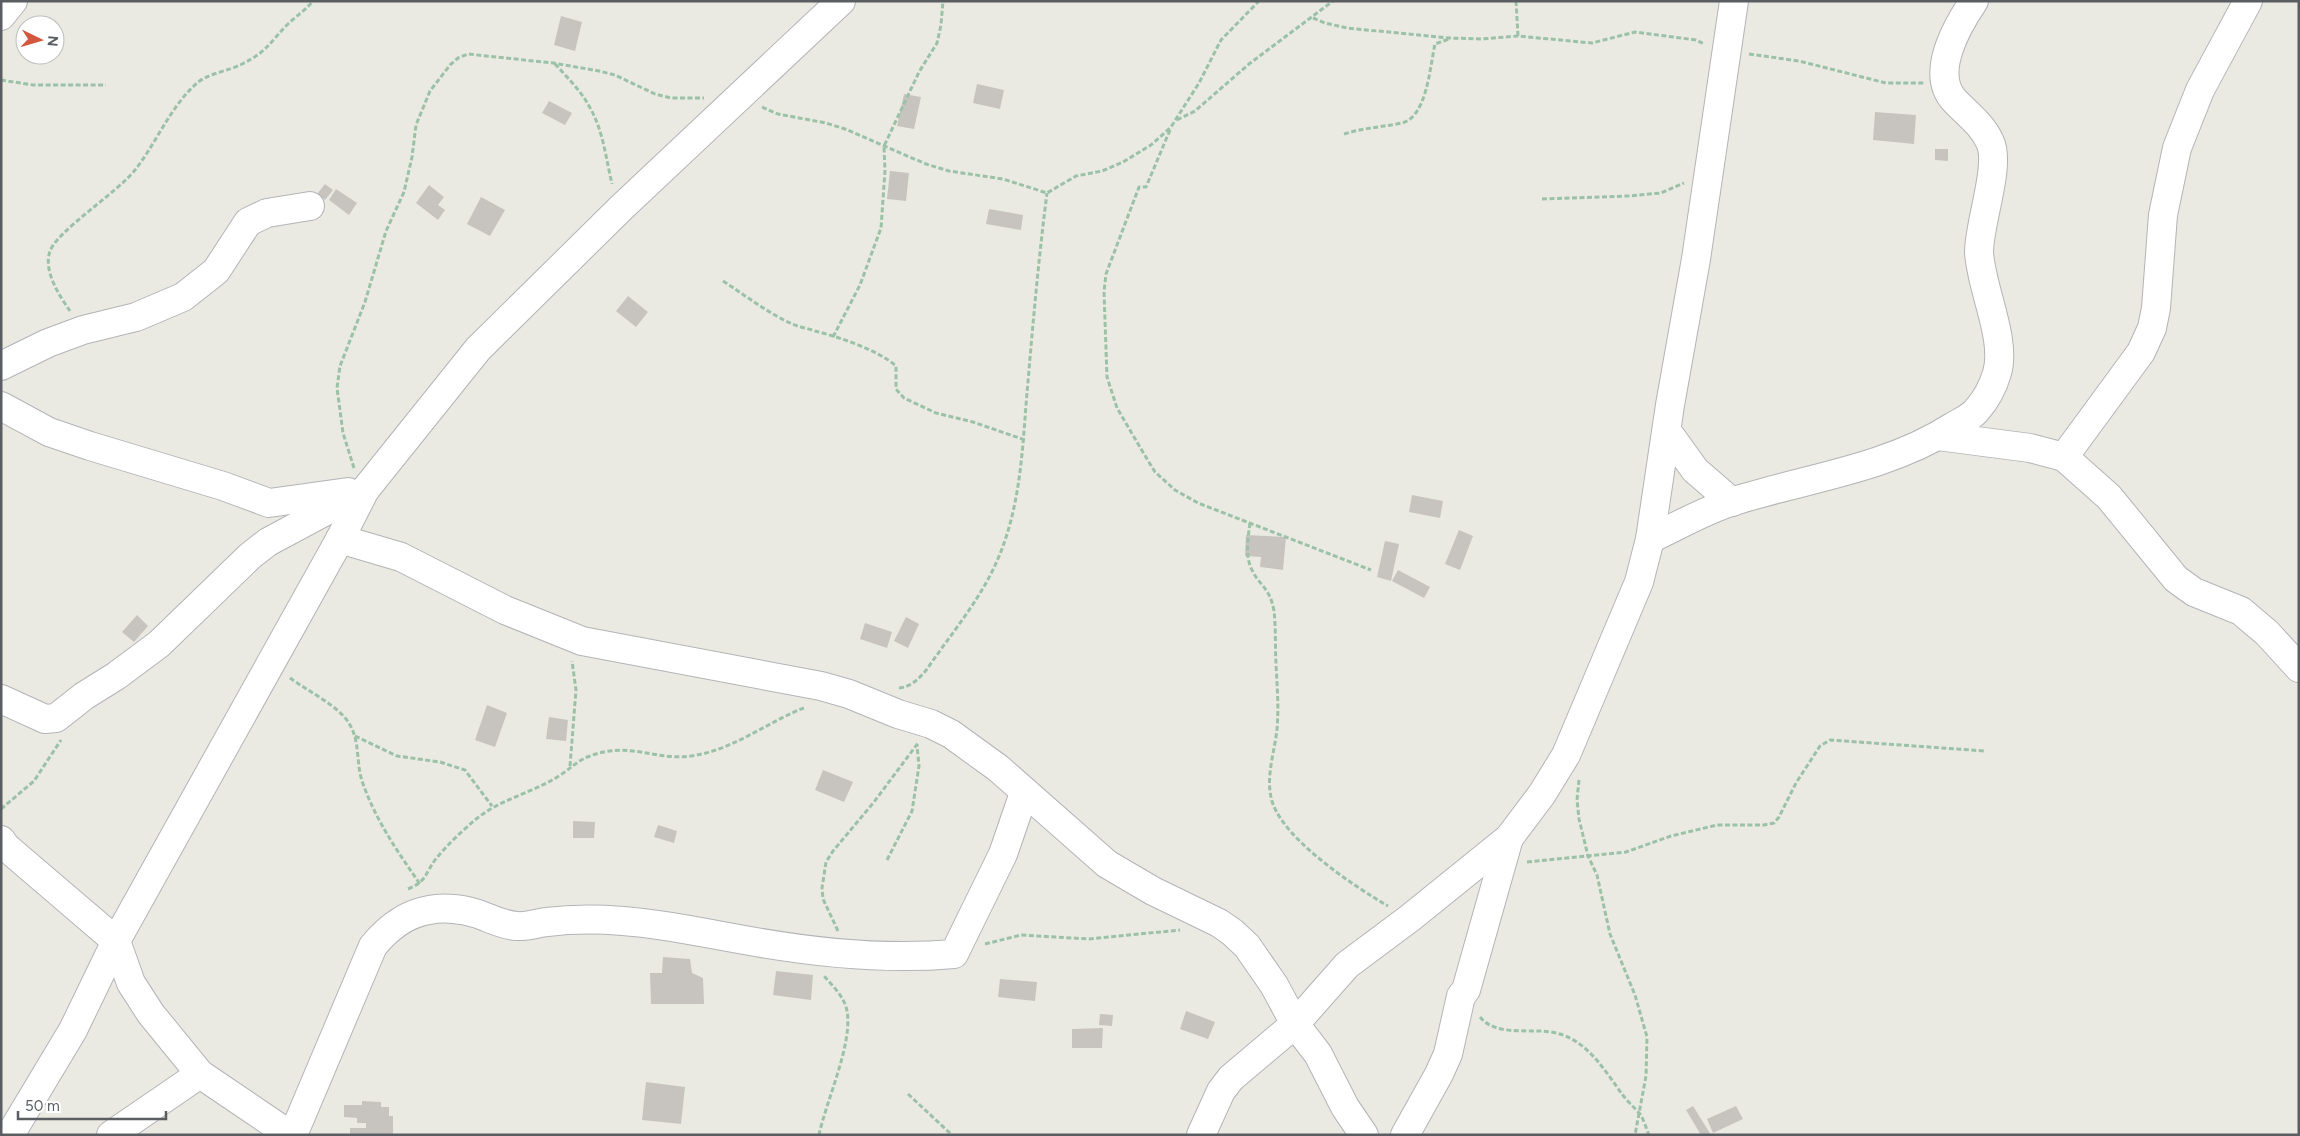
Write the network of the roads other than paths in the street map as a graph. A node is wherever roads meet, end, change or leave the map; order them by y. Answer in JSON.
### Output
{"nodes":[{"id":1,"x":13,"y":1,"type":"edge"},
{"id":2,"x":840,"y":1,"type":"edge"},
{"id":3,"x":1734,"y":1,"type":"edge"},
{"id":4,"x":1974,"y":1,"type":"edge"},
{"id":5,"x":2248,"y":1,"type":"edge"},
{"id":6,"x":1,"y":16,"type":"edge"},
{"id":7,"x":310,"y":206,"type":"dead end"},
{"id":8,"x":1,"y":366,"type":"edge"},
{"id":9,"x":1,"y":406,"type":"edge"},
{"id":10,"x":1667,"y":431,"type":"junction"},
{"id":11,"x":1938,"y":436,"type":"junction"},
{"id":12,"x":2064,"y":457,"type":"junction"},
{"id":13,"x":364,"y":490,"type":"junction"},
{"id":14,"x":1732,"y":502,"type":"junction"},
{"id":15,"x":1650,"y":538,"type":"junction"},
{"id":16,"x":340,"y":539,"type":"junction"},
{"id":17,"x":2299,"y":668,"type":"edge"},
{"id":18,"x":1,"y":698,"type":"edge"},
{"id":19,"x":1024,"y":793,"type":"junction"},
{"id":20,"x":1508,"y":838,"type":"junction"},
{"id":21,"x":1,"y":840,"type":"edge"},
{"id":22,"x":116,"y":941,"type":"junction"},
{"id":23,"x":1295,"y":1024,"type":"junction"},
{"id":24,"x":200,"y":1074,"type":"junction"},
{"id":25,"x":10,"y":1135,"type":"edge"},
{"id":26,"x":111,"y":1135,"type":"edge"},
{"id":27,"x":292,"y":1135,"type":"edge"},
{"id":28,"x":1201,"y":1135,"type":"edge"},
{"id":29,"x":1364,"y":1135,"type":"edge"},
{"id":30,"x":1405,"y":1135,"type":"edge"}],
"edges":[{"from":1,"to":6,"type":"street"},
{"from":2,"to":13,"type":"street"},
{"from":3,"to":10,"type":"street"},
{"from":4,"to":11,"type":"street"},
{"from":5,"to":12,"type":"street"},
{"from":7,"to":8,"type":"street"},
{"from":9,"to":13,"type":"street"},
{"from":10,"to":14,"type":"street"},
{"from":10,"to":15,"type":"street"},
{"from":11,"to":12,"type":"street"},
{"from":11,"to":14,"type":"street"},
{"from":12,"to":17,"type":"street"},
{"from":13,"to":16,"type":"street"},
{"from":13,"to":18,"type":"street"},
{"from":14,"to":15,"type":"street"},
{"from":15,"to":20,"type":"street"},
{"from":16,"to":19,"type":"street"},
{"from":16,"to":22,"type":"street"},
{"from":19,"to":23,"type":"street"},
{"from":19,"to":27,"type":"street"},
{"from":20,"to":23,"type":"street"},
{"from":20,"to":30,"type":"street"},
{"from":21,"to":22,"type":"street"},
{"from":22,"to":24,"type":"street"},
{"from":22,"to":25,"type":"street"},
{"from":23,"to":28,"type":"street"},
{"from":23,"to":29,"type":"street"},
{"from":24,"to":26,"type":"street"},
{"from":24,"to":27,"type":"street"}]}
